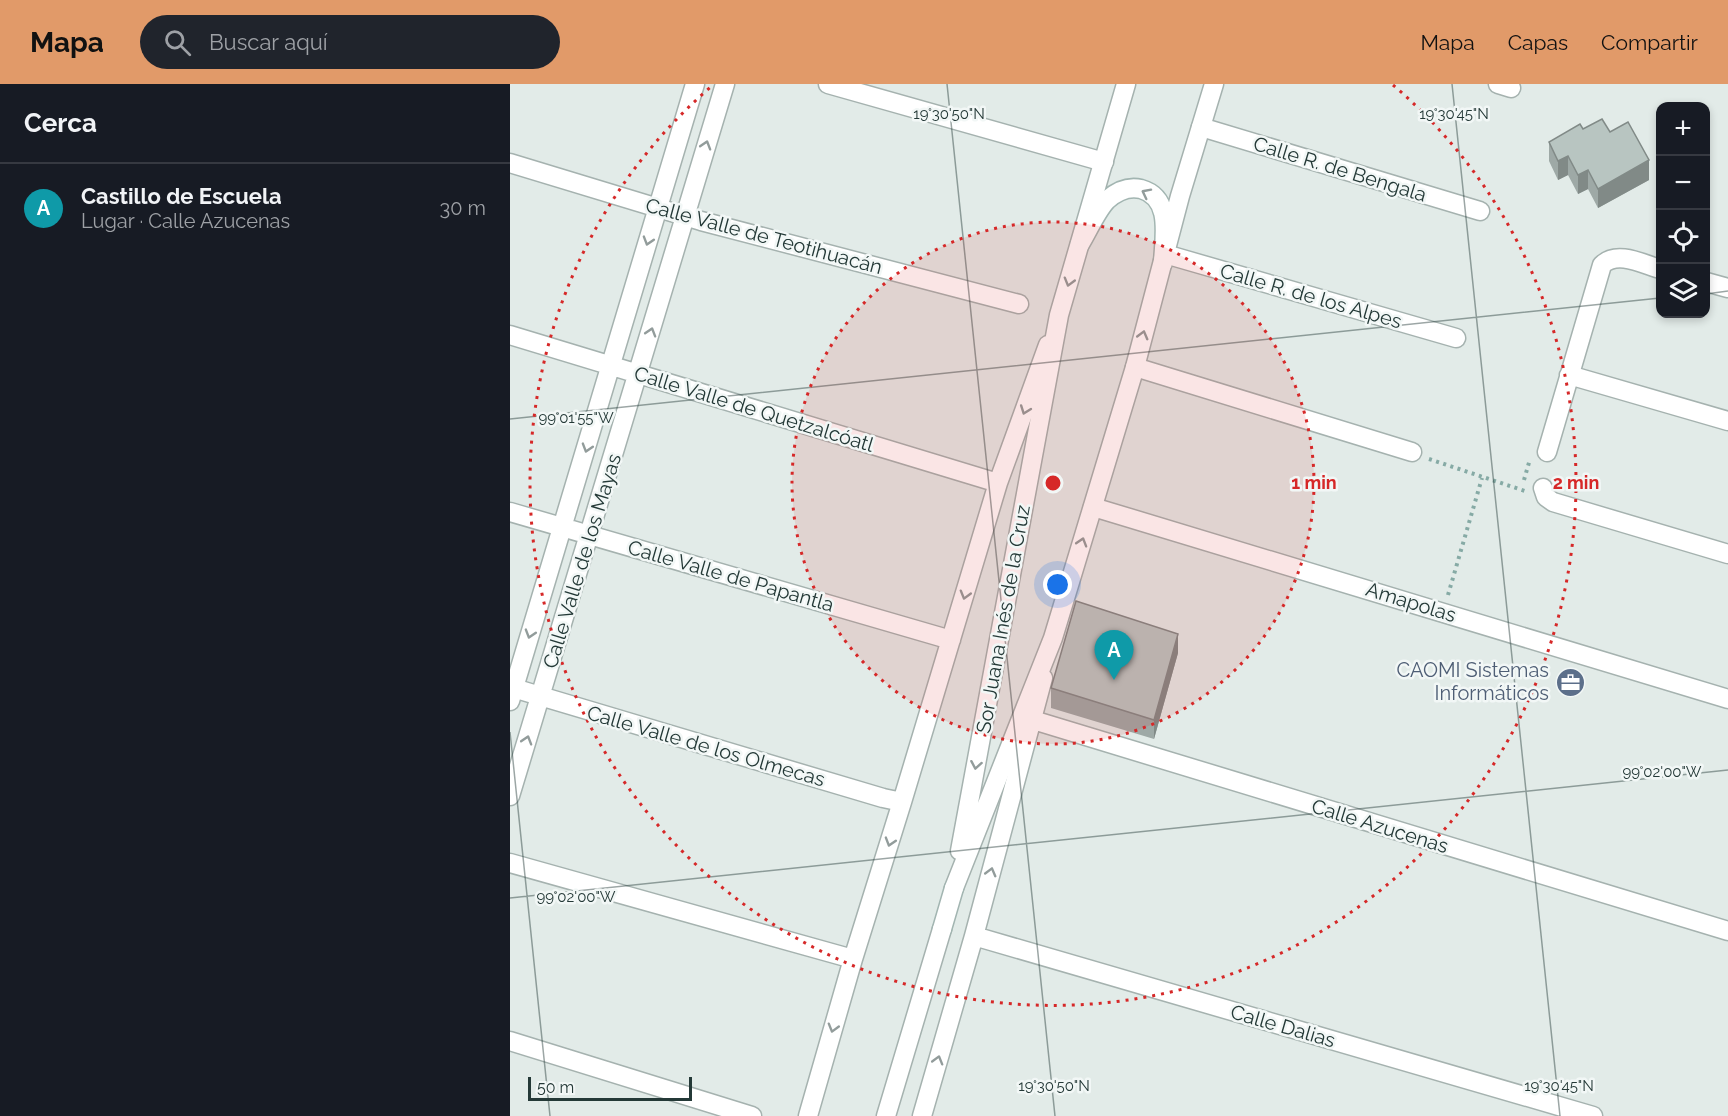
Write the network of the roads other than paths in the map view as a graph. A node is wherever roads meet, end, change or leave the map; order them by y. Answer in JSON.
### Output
{"nodes":[{"id":1,"x":695,"y":84,"type":"edge"},
{"id":2,"x":724,"y":84,"type":"edge"},
{"id":3,"x":828,"y":84,"type":"edge"},
{"id":4,"x":1126,"y":84,"type":"edge"},
{"id":5,"x":1214,"y":84,"type":"edge"},
{"id":6,"x":1201,"y":127,"type":"junction"},
{"id":7,"x":1104,"y":162,"type":"junction"},
{"id":8,"x":510,"y":163,"type":"edge"},
{"id":9,"x":658,"y":208,"type":"junction"},
{"id":10,"x":1480,"y":211,"type":"dead end"},
{"id":11,"x":685,"y":216,"type":"junction"},
{"id":12,"x":1080,"y":244,"type":"junction"},
{"id":13,"x":1164,"y":259,"type":"junction"},
{"id":14,"x":1656,"y":268,"type":"edge"},
{"id":15,"x":1710,"y":283,"type":"edge"},
{"id":16,"x":1728,"y":288,"type":"edge"},
{"id":17,"x":1019,"y":304,"type":"dead end"},
{"id":18,"x":1059,"y":315,"type":"junction"},
{"id":19,"x":510,"y":336,"type":"edge"},
{"id":20,"x":1456,"y":338,"type":"dead end"},
{"id":21,"x":611,"y":366,"type":"junction"},
{"id":22,"x":1135,"y":367,"type":"junction"},
{"id":23,"x":638,"y":374,"type":"junction"},
{"id":24,"x":1569,"y":375,"type":"junction"},
{"id":25,"x":1728,"y":421,"type":"edge"},
{"id":26,"x":1412,"y":452,"type":"road end"},
{"id":27,"x":1547,"y":452,"type":"dead end"},
{"id":28,"x":998,"y":483,"type":"junction"},
{"id":29,"x":1545,"y":493,"type":"road end"},
{"id":30,"x":1093,"y":507,"type":"junction"},
{"id":31,"x":510,"y":512,"type":"edge"},
{"id":32,"x":562,"y":527,"type":"junction"},
{"id":33,"x":589,"y":535,"type":"junction"},
{"id":34,"x":1728,"y":554,"type":"edge"},
{"id":35,"x":1053,"y":638,"type":"junction"},
{"id":36,"x":951,"y":640,"type":"junction"},
{"id":37,"x":511,"y":692,"type":"edge"},
{"id":38,"x":540,"y":697,"type":"junction"},
{"id":39,"x":1728,"y":699,"type":"edge"},
{"id":40,"x":1033,"y":720,"type":"junction"},
{"id":41,"x":510,"y":796,"type":"edge"},
{"id":42,"x":902,"y":802,"type":"junction"},
{"id":43,"x":510,"y":863,"type":"edge"},
{"id":44,"x":954,"y":888,"type":"junction"},
{"id":45,"x":1728,"y":931,"type":"edge"},
{"id":46,"x":974,"y":936,"type":"junction"},
{"id":47,"x":853,"y":959,"type":"junction"},
{"id":48,"x":510,"y":1041,"type":"edge"},
{"id":49,"x":752,"y":1116,"type":"edge"},
{"id":50,"x":808,"y":1116,"type":"edge"},
{"id":51,"x":886,"y":1116,"type":"edge"},
{"id":52,"x":922,"y":1116,"type":"edge"},
{"id":53,"x":1593,"y":1116,"type":"edge"}],
"edges":[{"from":1,"to":9,"type":"street","name":"Calle Valle de los Mayas"},
{"from":11,"to":2,"type":"street","name":"Calle Valle de los Mayas","one_way":true},
{"from":3,"to":7,"type":"street"},
{"from":4,"to":7,"type":"street"},
{"from":5,"to":6,"type":"street"},
{"from":6,"to":10,"type":"street","name":"Calle R. de Bengala"},
{"from":6,"to":13,"type":"street"},
{"from":7,"to":12,"type":"street"},
{"from":8,"to":9,"type":"street","name":"Calle Valle de Teotihuacán"},
{"from":9,"to":11,"type":"street","name":"Calle Valle de Teotihuacán"},
{"from":9,"to":21,"type":"street","name":"Calle Valle de los Mayas","one_way":true},
{"from":11,"to":17,"type":"street","name":"Calle Valle de Teotihuacán"},
{"from":23,"to":11,"type":"street","name":"Calle Valle de los Mayas","one_way":true},
{"from":13,"to":12,"type":"street","one_way":true},
{"from":12,"to":18,"type":"street","one_way":true},
{"from":13,"to":20,"type":"street","name":"Calle R. de los Alpes"},
{"from":22,"to":13,"type":"street","one_way":true},
{"from":14,"to":24,"type":"street"},
{"from":15,"to":16,"type":"street"},
{"from":18,"to":28,"type":"street","one_way":true},
{"from":18,"to":44,"type":"street","name":"Sor Juana Inés de la Cruz","one_way":true},
{"from":19,"to":21,"type":"street","name":"Calle Valle de Quetzalcóatl"},
{"from":21,"to":23,"type":"street","name":"Calle Valle de Quetzalcóatl"},
{"from":21,"to":32,"type":"street","name":"Calle Valle de los Mayas","one_way":true},
{"from":22,"to":26,"type":"street"},
{"from":22,"to":30,"type":"street"},
{"from":23,"to":28,"type":"street","name":"Calle Valle de Quetzalcóatl"},
{"from":23,"to":33,"type":"street","name":"Calle Valle de los Mayas"},
{"from":24,"to":25,"type":"street"},
{"from":24,"to":27,"type":"street"},
{"from":28,"to":36,"type":"street","one_way":true},
{"from":29,"to":34,"type":"street"},
{"from":35,"to":30,"type":"street","one_way":true},
{"from":30,"to":39,"type":"street","name":"Amapolas"},
{"from":31,"to":32,"type":"street","name":"Calle Valle de Papantla"},
{"from":32,"to":33,"type":"street","name":"Calle Valle de Papantla"},
{"from":32,"to":37,"type":"street","name":"Calle Valle de los Mayas","one_way":true},
{"from":33,"to":36,"type":"street","name":"Calle Valle de Papantla"},
{"from":33,"to":38,"type":"street","name":"Calle Valle de los Mayas"},
{"from":35,"to":40,"type":"street"},
{"from":35,"to":44,"type":"street","name":"Sor Juana Inés de la Cruz"},
{"from":36,"to":42,"type":"street"},
{"from":37,"to":38,"type":"street","name":"Calle Valle de los Olmecas"},
{"from":41,"to":38,"type":"street","name":"Calle Valle de los Mayas","one_way":true},
{"from":38,"to":42,"type":"street","name":"Calle Valle de los Olmecas"},
{"from":40,"to":45,"type":"street","name":"Calle Azucenas"},
{"from":46,"to":40,"type":"street","one_way":true},
{"from":42,"to":47,"type":"street","one_way":true},
{"from":43,"to":47,"type":"street"},
{"from":44,"to":51,"type":"street","name":"Sor Juana Inés de la Cruz"},
{"from":52,"to":46,"type":"street","one_way":true},
{"from":46,"to":53,"type":"street","name":"Calle Dalias"},
{"from":47,"to":50,"type":"street","one_way":true},
{"from":48,"to":49,"type":"street"}]}
